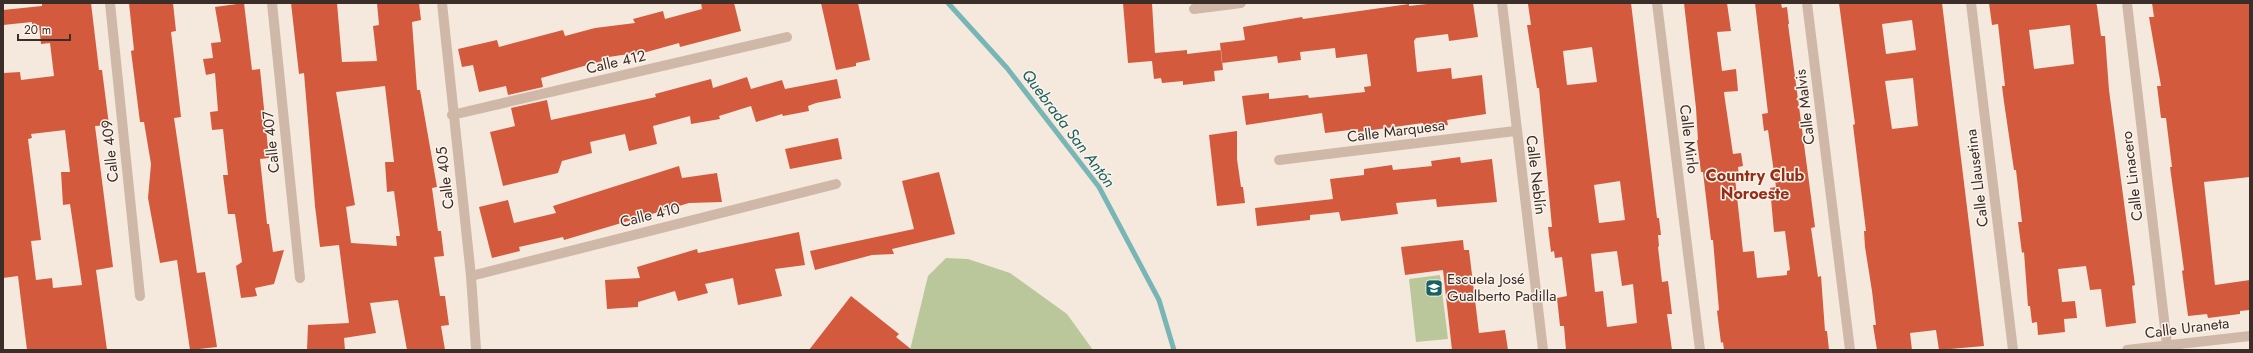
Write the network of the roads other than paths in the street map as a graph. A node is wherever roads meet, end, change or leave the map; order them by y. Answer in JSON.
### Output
{"nodes":[{"id":1,"x":110,"y":3,"type":"edge"},
{"id":2,"x":272,"y":3,"type":"edge"},
{"id":3,"x":442,"y":3,"type":"edge"},
{"id":4,"x":1241,"y":3,"type":"edge"},
{"id":5,"x":1502,"y":3,"type":"edge"},
{"id":6,"x":1657,"y":3,"type":"edge"},
{"id":7,"x":1807,"y":3,"type":"edge"},
{"id":8,"x":1971,"y":3,"type":"edge"},
{"id":9,"x":2127,"y":3,"type":"edge"},
{"id":10,"x":1194,"y":9,"type":"dead end"},
{"id":11,"x":787,"y":37,"type":"dead end"},
{"id":12,"x":452,"y":115,"type":"junction"},
{"id":13,"x":1516,"y":131,"type":"junction"},
{"id":14,"x":1279,"y":160,"type":"dead end"},
{"id":15,"x":836,"y":184,"type":"dead end"},
{"id":16,"x":471,"y":276,"type":"junction"},
{"id":17,"x":300,"y":278,"type":"dead end"},
{"id":18,"x":140,"y":296,"type":"dead end"},
{"id":19,"x":2250,"y":336,"type":"edge"},
{"id":20,"x":2167,"y":345,"type":"junction"},
{"id":21,"x":476,"y":349,"type":"dead end"},
{"id":22,"x":1543,"y":350,"type":"edge"},
{"id":23,"x":1700,"y":350,"type":"edge"},
{"id":24,"x":1850,"y":350,"type":"edge"},
{"id":25,"x":2013,"y":350,"type":"edge"},
{"id":26,"x":2127,"y":350,"type":"edge"}],
"edges":[{"from":1,"to":18,"type":"street","name":"Calle 409"},
{"from":2,"to":17,"type":"street","name":"Calle 407"},
{"from":3,"to":12,"type":"street","name":"Calle 405"},
{"from":4,"to":10,"type":"street"},
{"from":5,"to":13,"type":"street","name":"Calle Neblín"},
{"from":6,"to":23,"type":"street","name":"Calle Mirlo"},
{"from":7,"to":24,"type":"street","name":"Calle Malvis"},
{"from":8,"to":25,"type":"street","name":"Calle Llausetina"},
{"from":9,"to":20,"type":"street","name":"Calle Linacero"},
{"from":11,"to":12,"type":"street","name":"Calle 412"},
{"from":12,"to":16,"type":"street","name":"Calle 405"},
{"from":13,"to":14,"type":"street","name":"Calle Marquesa"},
{"from":13,"to":22,"type":"street","name":"Calle Neblín"},
{"from":15,"to":16,"type":"street","name":"Calle 410"},
{"from":16,"to":21,"type":"street","name":"Calle 405"},
{"from":19,"to":20,"type":"street","name":"Calle Uraneta"},
{"from":20,"to":26,"type":"street","name":"Calle Uraneta"}]}
